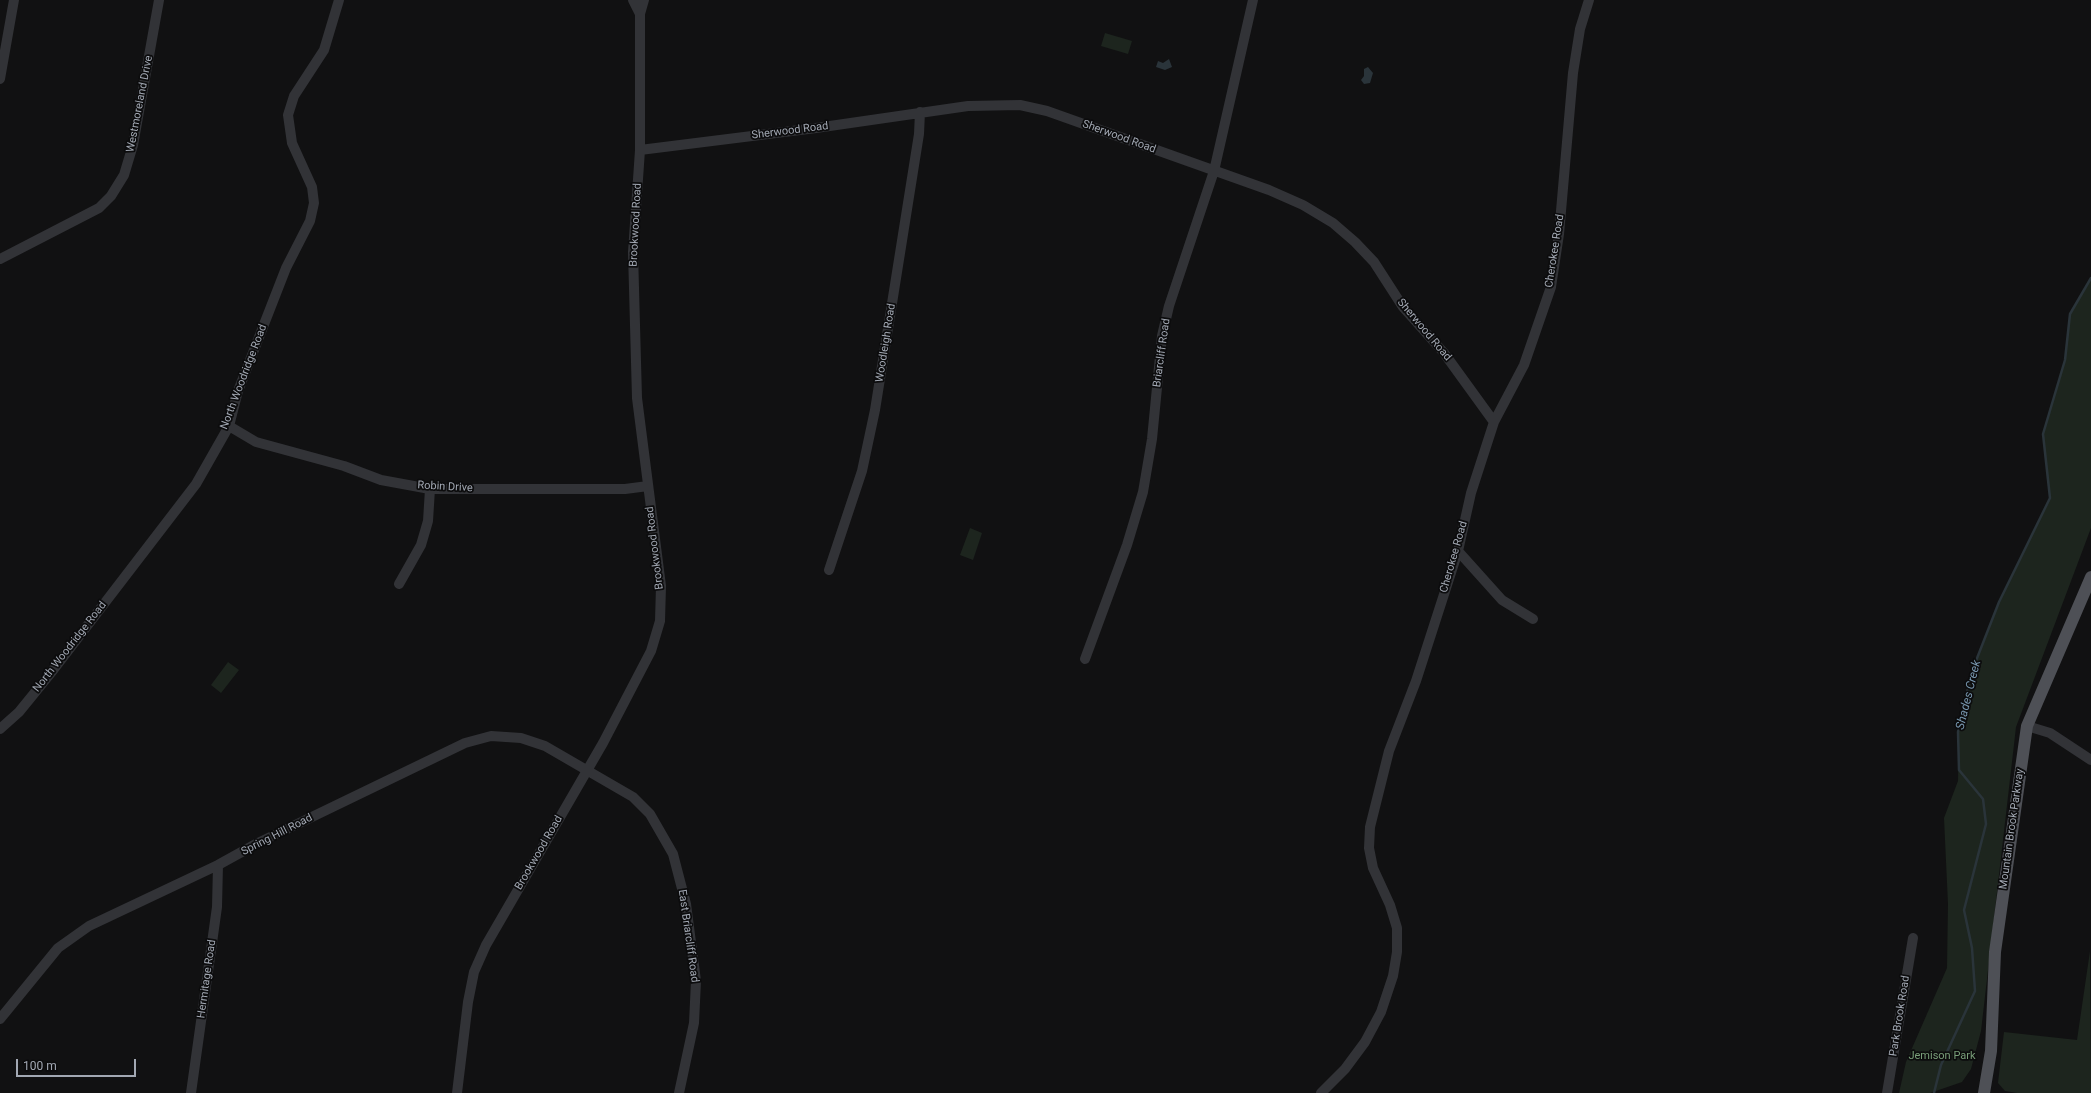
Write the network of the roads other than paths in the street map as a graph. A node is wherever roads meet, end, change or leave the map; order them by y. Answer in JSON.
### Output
{"nodes":[{"id":1,"x":14,"y":0,"type":"edge"},
{"id":2,"x":159,"y":0,"type":"edge"},
{"id":3,"x":338,"y":0,"type":"edge"},
{"id":4,"x":633,"y":0,"type":"edge"},
{"id":5,"x":644,"y":0,"type":"edge"},
{"id":6,"x":1253,"y":0,"type":"edge"},
{"id":7,"x":1588,"y":0,"type":"edge"},
{"id":8,"x":640,"y":14,"type":"junction"},
{"id":9,"x":0,"y":79,"type":"edge"},
{"id":10,"x":920,"y":112,"type":"junction"},
{"id":11,"x":640,"y":150,"type":"junction"},
{"id":12,"x":1214,"y":171,"type":"junction"},
{"id":13,"x":0,"y":259,"type":"edge"},
{"id":14,"x":1494,"y":422,"type":"junction"},
{"id":15,"x":229,"y":426,"type":"junction"},
{"id":16,"x":648,"y":486,"type":"junction"},
{"id":17,"x":430,"y":488,"type":"junction"},
{"id":18,"x":1458,"y":551,"type":"junction"},
{"id":19,"x":829,"y":570,"type":"dead end"},
{"id":20,"x":2091,"y":577,"type":"edge"},
{"id":21,"x":399,"y":584,"type":"dead end"},
{"id":22,"x":1533,"y":619,"type":"dead end"},
{"id":23,"x":1085,"y":658,"type":"dead end"},
{"id":24,"x":2027,"y":726,"type":"junction"},
{"id":25,"x":0,"y":729,"type":"edge"},
{"id":26,"x":2091,"y":760,"type":"edge"},
{"id":27,"x":586,"y":770,"type":"junction"},
{"id":28,"x":218,"y":865,"type":"junction"},
{"id":29,"x":1913,"y":938,"type":"dead end"},
{"id":30,"x":0,"y":1019,"type":"edge"},
{"id":31,"x":191,"y":1093,"type":"edge"},
{"id":32,"x":457,"y":1093,"type":"edge"},
{"id":33,"x":679,"y":1093,"type":"edge"},
{"id":34,"x":1321,"y":1093,"type":"edge"},
{"id":35,"x":1887,"y":1093,"type":"edge"},
{"id":36,"x":1984,"y":1093,"type":"edge"}],
"edges":[{"from":1,"to":9,"type":"street"},
{"from":2,"to":13,"type":"street","name":"Westmoreland Drive"},
{"from":3,"to":15,"type":"street","name":"North Woodridge Road"},
{"from":4,"to":8,"type":"street"},
{"from":5,"to":8,"type":"street"},
{"from":6,"to":12,"type":"street","name":"Briarcliff Road"},
{"from":7,"to":14,"type":"street","name":"Cherokee Road"},
{"from":8,"to":11,"type":"street","name":"Brookwood Road"},
{"from":10,"to":11,"type":"street","name":"Sherwood Road"},
{"from":10,"to":12,"type":"street","name":"Sherwood Road"},
{"from":10,"to":19,"type":"street","name":"Woodleigh Road"},
{"from":11,"to":16,"type":"street","name":"Brookwood Road"},
{"from":12,"to":14,"type":"street","name":"Sherwood Road"},
{"from":12,"to":23,"type":"street","name":"Briarcliff Road"},
{"from":14,"to":18,"type":"street","name":"Cherokee Road"},
{"from":15,"to":17,"type":"street","name":"Robin Drive"},
{"from":15,"to":25,"type":"street","name":"North Woodridge Road"},
{"from":16,"to":17,"type":"street","name":"Robin Drive"},
{"from":16,"to":27,"type":"street","name":"Brookwood Road"},
{"from":17,"to":21,"type":"street"},
{"from":18,"to":22,"type":"street"},
{"from":18,"to":34,"type":"street","name":"Cherokee Road"},
{"from":20,"to":24,"type":"main road","name":"Mountain Brook Parkway"},
{"from":24,"to":26,"type":"street"},
{"from":24,"to":36,"type":"main road","name":"Mountain Brook Parkway"},
{"from":27,"to":28,"type":"street","name":"Spring Hill Road"},
{"from":27,"to":32,"type":"street","name":"Brookwood Road"},
{"from":27,"to":33,"type":"street","name":"East Briarcliff Road"},
{"from":28,"to":30,"type":"street","name":"Spring Hill Road"},
{"from":28,"to":31,"type":"street","name":"Hermitage Road"},
{"from":29,"to":35,"type":"street","name":"Park Brook Road"}]}
